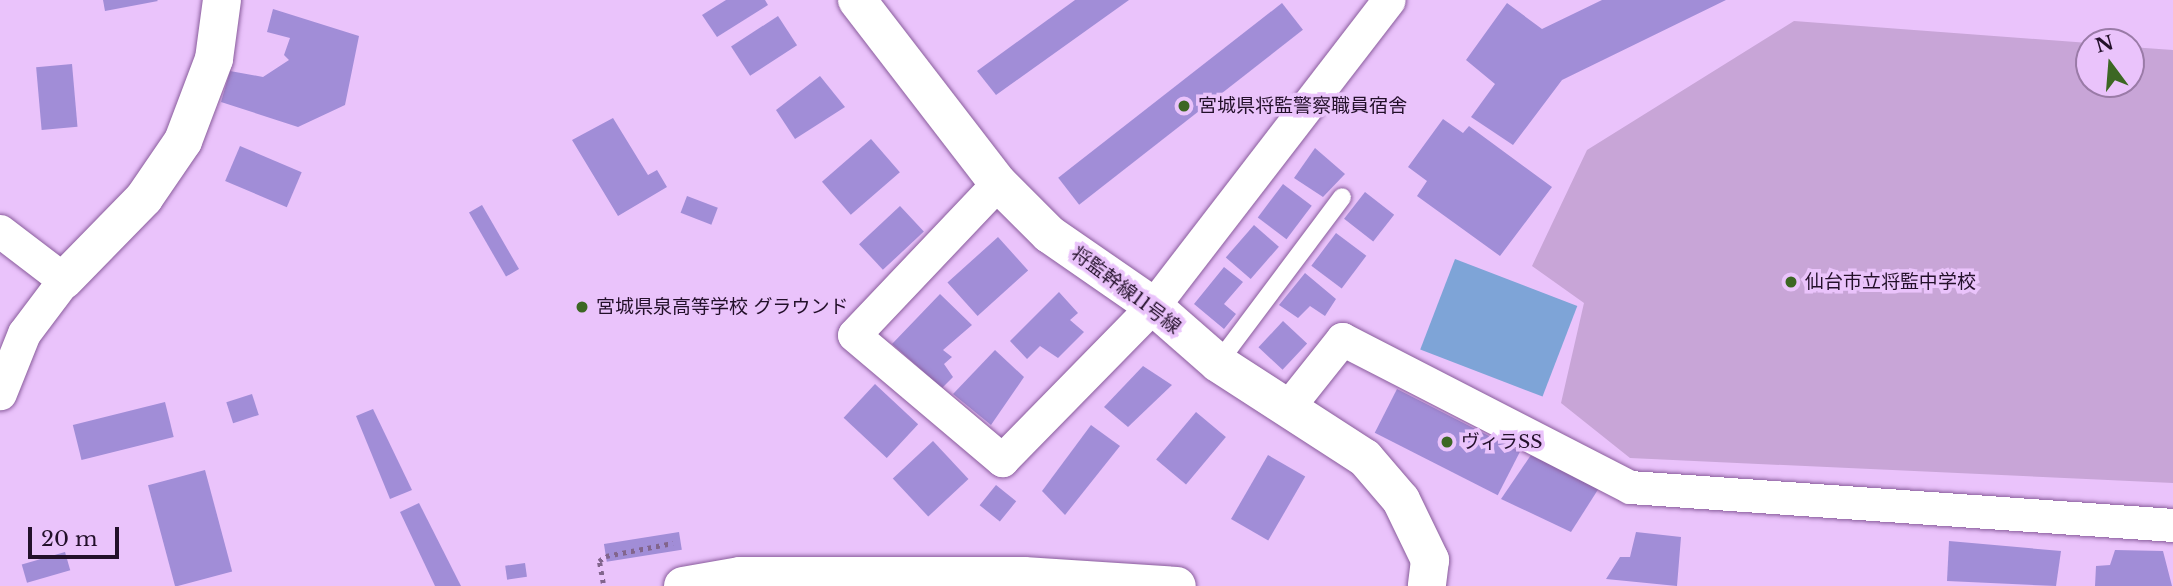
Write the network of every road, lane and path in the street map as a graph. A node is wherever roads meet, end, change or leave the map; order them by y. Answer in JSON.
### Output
{"nodes":[{"id":1,"x":222,"y":0,"type":"edge"},
{"id":2,"x":857,"y":0,"type":"edge"},
{"id":3,"x":1389,"y":0,"type":"edge"},
{"id":4,"x":998,"y":183,"type":"junction"},
{"id":5,"x":1342,"y":197,"type":"dead end"},
{"id":6,"x":0,"y":232,"type":"edge"},
{"id":7,"x":64,"y":280,"type":"junction"},
{"id":8,"x":1153,"y":306,"type":"junction"},
{"id":9,"x":1218,"y":363,"type":"junction"},
{"id":10,"x":0,"y":393,"type":"edge"},
{"id":11,"x":1288,"y":407,"type":"junction"},
{"id":12,"x":2173,"y":525,"type":"edge"},
{"id":13,"x":673,"y":543,"type":"dead end"},
{"id":14,"x":603,"y":583,"type":"dead end"},
{"id":15,"x":683,"y":586,"type":"edge"},
{"id":16,"x":1177,"y":586,"type":"edge"},
{"id":17,"x":1427,"y":586,"type":"edge"}],
"edges":[{"from":1,"to":7,"type":"street"},
{"from":2,"to":4,"type":"street","name":"将監幹線11号線"},
{"from":3,"to":8,"type":"street"},
{"from":4,"to":8,"type":"street","name":"将監幹線11号線"},
{"from":4,"to":8,"type":"street"},
{"from":5,"to":9,"type":"lane"},
{"from":6,"to":7,"type":"street"},
{"from":7,"to":10,"type":"street"},
{"from":8,"to":9,"type":"street","name":"将監幹線11号線"},
{"from":9,"to":11,"type":"street","name":"将監幹線11号線"},
{"from":11,"to":12,"type":"street"},
{"from":11,"to":17,"type":"street","name":"将監幹線11号線"},
{"from":13,"to":14,"type":"path"},
{"from":15,"to":16,"type":"street"}]}
